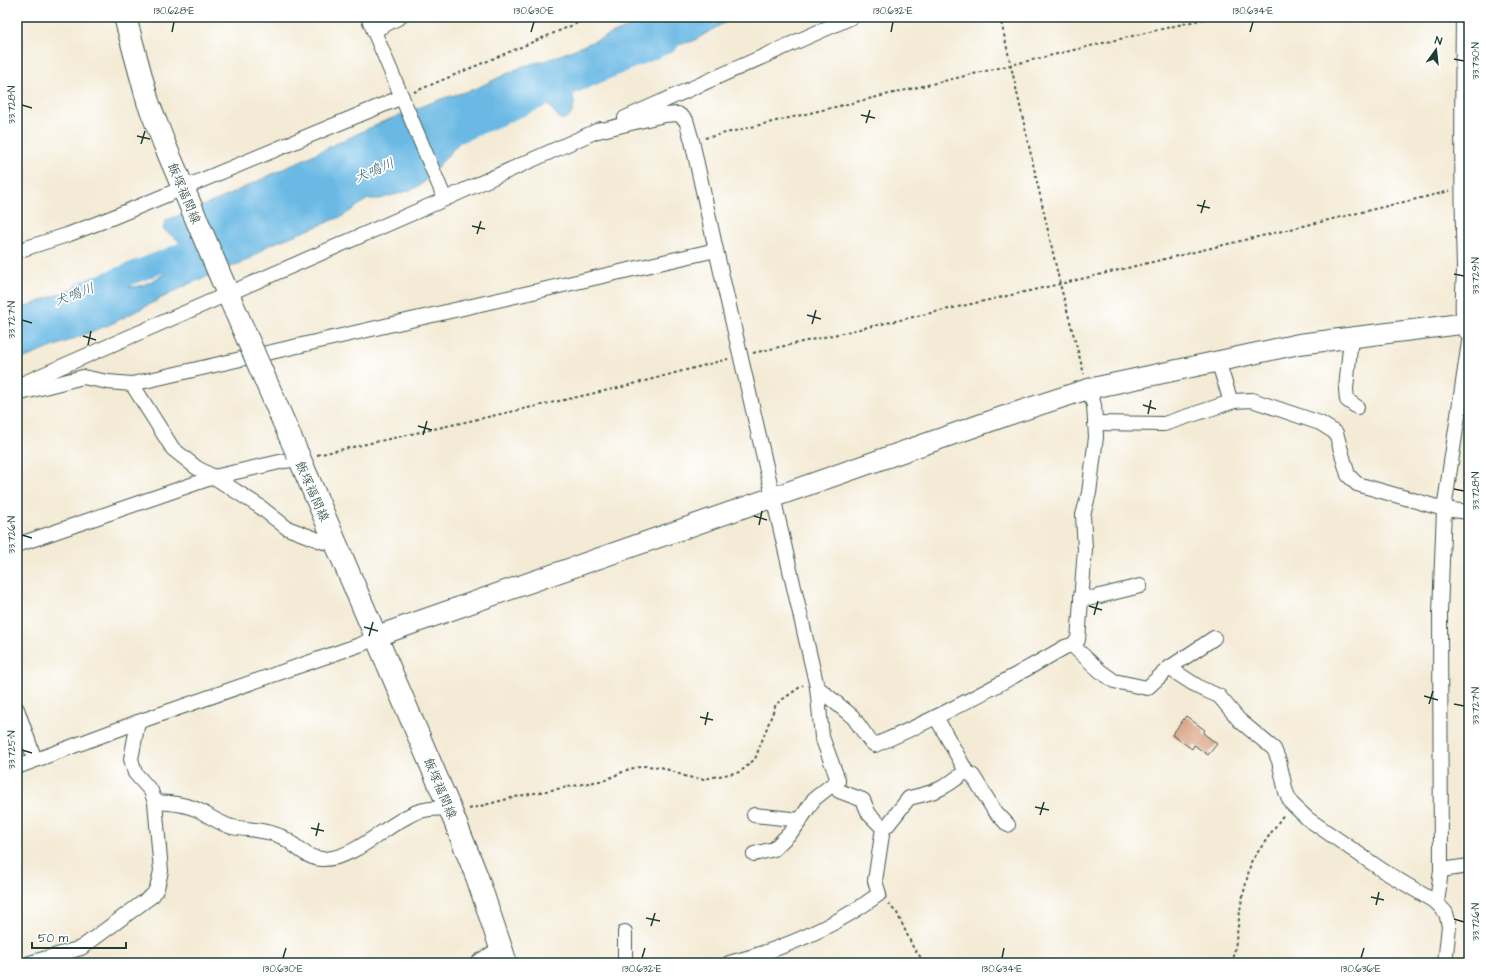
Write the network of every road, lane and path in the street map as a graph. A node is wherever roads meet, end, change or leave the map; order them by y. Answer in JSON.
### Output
{"nodes":[{"id":1,"x":125,"y":17,"type":"edge"},
{"id":2,"x":368,"y":17,"type":"edge"},
{"id":3,"x":400,"y":17,"type":"edge"},
{"id":4,"x":592,"y":17,"type":"edge"},
{"id":5,"x":852,"y":17,"type":"edge"},
{"id":6,"x":1000,"y":17,"type":"edge"},
{"id":7,"x":1212,"y":17,"type":"edge"},
{"id":8,"x":1463,"y":17,"type":"edge"},
{"id":9,"x":375,"y":30,"type":"junction"},
{"id":10,"x":1011,"y":64,"type":"junction"},
{"id":11,"x":402,"y":97,"type":"junction"},
{"id":12,"x":594,"y":132,"type":"junction"},
{"id":13,"x":692,"y":141,"type":"junction"},
{"id":14,"x":1461,"y":188,"type":"junction"},
{"id":15,"x":184,"y":190,"type":"junction"},
{"id":16,"x":445,"y":199,"type":"junction"},
{"id":17,"x":716,"y":250,"type":"junction"},
{"id":18,"x":17,"y":251,"type":"edge"},
{"id":19,"x":1060,"y":284,"type":"junction"},
{"id":20,"x":228,"y":295,"type":"junction"},
{"id":21,"x":1468,"y":332,"type":"edge"},
{"id":22,"x":1351,"y":337,"type":"junction"},
{"id":23,"x":741,"y":356,"type":"junction"},
{"id":24,"x":1218,"y":361,"type":"junction"},
{"id":25,"x":132,"y":384,"type":"junction"},
{"id":26,"x":17,"y":386,"type":"edge"},
{"id":27,"x":1088,"y":390,"type":"junction"},
{"id":28,"x":17,"y":394,"type":"edge"},
{"id":29,"x":1231,"y":402,"type":"junction"},
{"id":30,"x":1357,"y":407,"type":"dead end"},
{"id":31,"x":1095,"y":423,"type":"junction"},
{"id":32,"x":299,"y":457,"type":"junction"},
{"id":33,"x":214,"y":477,"type":"junction"},
{"id":34,"x":773,"y":498,"type":"junction"},
{"id":35,"x":1444,"y":509,"type":"junction"},
{"id":36,"x":1469,"y":512,"type":"edge"},
{"id":37,"x":335,"y":539,"type":"junction"},
{"id":38,"x":17,"y":545,"type":"edge"},
{"id":39,"x":1140,"y":586,"type":"dead end"},
{"id":40,"x":1081,"y":596,"type":"junction"},
{"id":41,"x":377,"y":636,"type":"junction"},
{"id":42,"x":1214,"y":638,"type":"dead end"},
{"id":43,"x":1072,"y":645,"type":"junction"},
{"id":44,"x":1169,"y":668,"type":"junction"},
{"id":45,"x":816,"y":682,"type":"junction"},
{"id":46,"x":17,"y":709,"type":"edge"},
{"id":47,"x":936,"y":717,"type":"junction"},
{"id":48,"x":138,"y":722,"type":"junction"},
{"id":49,"x":35,"y":760,"type":"junction"},
{"id":50,"x":17,"y":767,"type":"edge"},
{"id":51,"x":966,"y":771,"type":"junction"},
{"id":52,"x":838,"y":780,"type":"junction"},
{"id":53,"x":155,"y":802,"type":"junction"},
{"id":54,"x":1291,"y":803,"type":"junction"},
{"id":55,"x":450,"y":809,"type":"junction"},
{"id":56,"x":754,"y":815,"type":"dead end"},
{"id":57,"x":800,"y":820,"type":"junction"},
{"id":58,"x":1008,"y":825,"type":"dead end"},
{"id":59,"x":883,"y":828,"type":"junction"},
{"id":60,"x":754,"y":854,"type":"dead end"},
{"id":61,"x":1469,"y":866,"type":"edge"},
{"id":62,"x":1441,"y":870,"type":"junction"},
{"id":63,"x":879,"y":894,"type":"junction"},
{"id":64,"x":1437,"y":903,"type":"junction"},
{"id":65,"x":625,"y":932,"type":"dead end"},
{"id":66,"x":505,"y":957,"type":"edge"},
{"id":67,"x":30,"y":963,"type":"edge"},
{"id":68,"x":482,"y":963,"type":"edge"},
{"id":69,"x":625,"y":963,"type":"edge"},
{"id":70,"x":729,"y":963,"type":"edge"},
{"id":71,"x":925,"y":963,"type":"edge"},
{"id":72,"x":1233,"y":963,"type":"edge"},
{"id":73,"x":1445,"y":963,"type":"edge"}],
"edges":[{"from":1,"to":15,"type":"main road","name":"飯塚福間線"},
{"from":2,"to":9,"type":"street"},
{"from":3,"to":9,"type":"street"},
{"from":4,"to":11,"type":"path"},
{"from":5,"to":12,"type":"street"},
{"from":6,"to":10,"type":"path"},
{"from":7,"to":10,"type":"path"},
{"from":8,"to":14,"type":"street"},
{"from":9,"to":11,"type":"street"},
{"from":10,"to":13,"type":"path"},
{"from":10,"to":19,"type":"path"},
{"from":11,"to":15,"type":"street"},
{"from":11,"to":16,"type":"street"},
{"from":12,"to":13,"type":"street"},
{"from":12,"to":16,"type":"street"},
{"from":13,"to":17,"type":"street"},
{"from":14,"to":19,"type":"path"},
{"from":14,"to":21,"type":"street"},
{"from":15,"to":18,"type":"street"},
{"from":15,"to":20,"type":"main road","name":"飯塚福間線"},
{"from":16,"to":20,"type":"street"},
{"from":17,"to":23,"type":"street"},
{"from":17,"to":25,"type":"street"},
{"from":19,"to":23,"type":"path"},
{"from":19,"to":27,"type":"path"},
{"from":20,"to":26,"type":"street"},
{"from":20,"to":32,"type":"main road","name":"飯塚福間線","bridge":true},
{"from":21,"to":22,"type":"street"},
{"from":21,"to":35,"type":"street"},
{"from":22,"to":24,"type":"street"},
{"from":22,"to":30,"type":"street"},
{"from":23,"to":32,"type":"path"},
{"from":23,"to":34,"type":"street"},
{"from":24,"to":27,"type":"street"},
{"from":24,"to":29,"type":"street"},
{"from":25,"to":28,"type":"street"},
{"from":25,"to":33,"type":"street"},
{"from":27,"to":31,"type":"street"},
{"from":27,"to":34,"type":"street"},
{"from":29,"to":31,"type":"street"},
{"from":29,"to":35,"type":"street"},
{"from":31,"to":40,"type":"street"},
{"from":32,"to":33,"type":"street"},
{"from":32,"to":37,"type":"main road","name":"飯塚福間線"},
{"from":33,"to":37,"type":"street"},
{"from":33,"to":38,"type":"street"},
{"from":34,"to":41,"type":"street"},
{"from":34,"to":45,"type":"street"},
{"from":35,"to":36,"type":"street"},
{"from":35,"to":62,"type":"street"},
{"from":37,"to":41,"type":"main road","name":"飯塚福間線"},
{"from":39,"to":40,"type":"street"},
{"from":40,"to":43,"type":"street"},
{"from":41,"to":48,"type":"street"},
{"from":41,"to":55,"type":"main road","name":"飯塚福間線"},
{"from":42,"to":44,"type":"street"},
{"from":43,"to":44,"type":"street"},
{"from":43,"to":47,"type":"street"},
{"from":44,"to":54,"type":"street"},
{"from":45,"to":47,"type":"street"},
{"from":45,"to":52,"type":"street"},
{"from":45,"to":55,"type":"path"},
{"from":46,"to":49,"type":"street"},
{"from":47,"to":51,"type":"street"},
{"from":48,"to":49,"type":"street"},
{"from":48,"to":53,"type":"street"},
{"from":49,"to":50,"type":"street"},
{"from":51,"to":58,"type":"street"},
{"from":51,"to":59,"type":"street"},
{"from":52,"to":57,"type":"street"},
{"from":52,"to":59,"type":"street"},
{"from":53,"to":55,"type":"street"},
{"from":53,"to":67,"type":"street"},
{"from":54,"to":64,"type":"street"},
{"from":54,"to":72,"type":"path"},
{"from":55,"to":66,"type":"main road","name":"飯塚福間線"},
{"from":56,"to":57,"type":"street"},
{"from":57,"to":60,"type":"street"},
{"from":59,"to":63,"type":"street"},
{"from":61,"to":62,"type":"street"},
{"from":62,"to":64,"type":"street"},
{"from":63,"to":70,"type":"street"},
{"from":63,"to":71,"type":"path"},
{"from":64,"to":73,"type":"street"},
{"from":65,"to":69,"type":"street"},
{"from":66,"to":68,"type":"street"}]}
